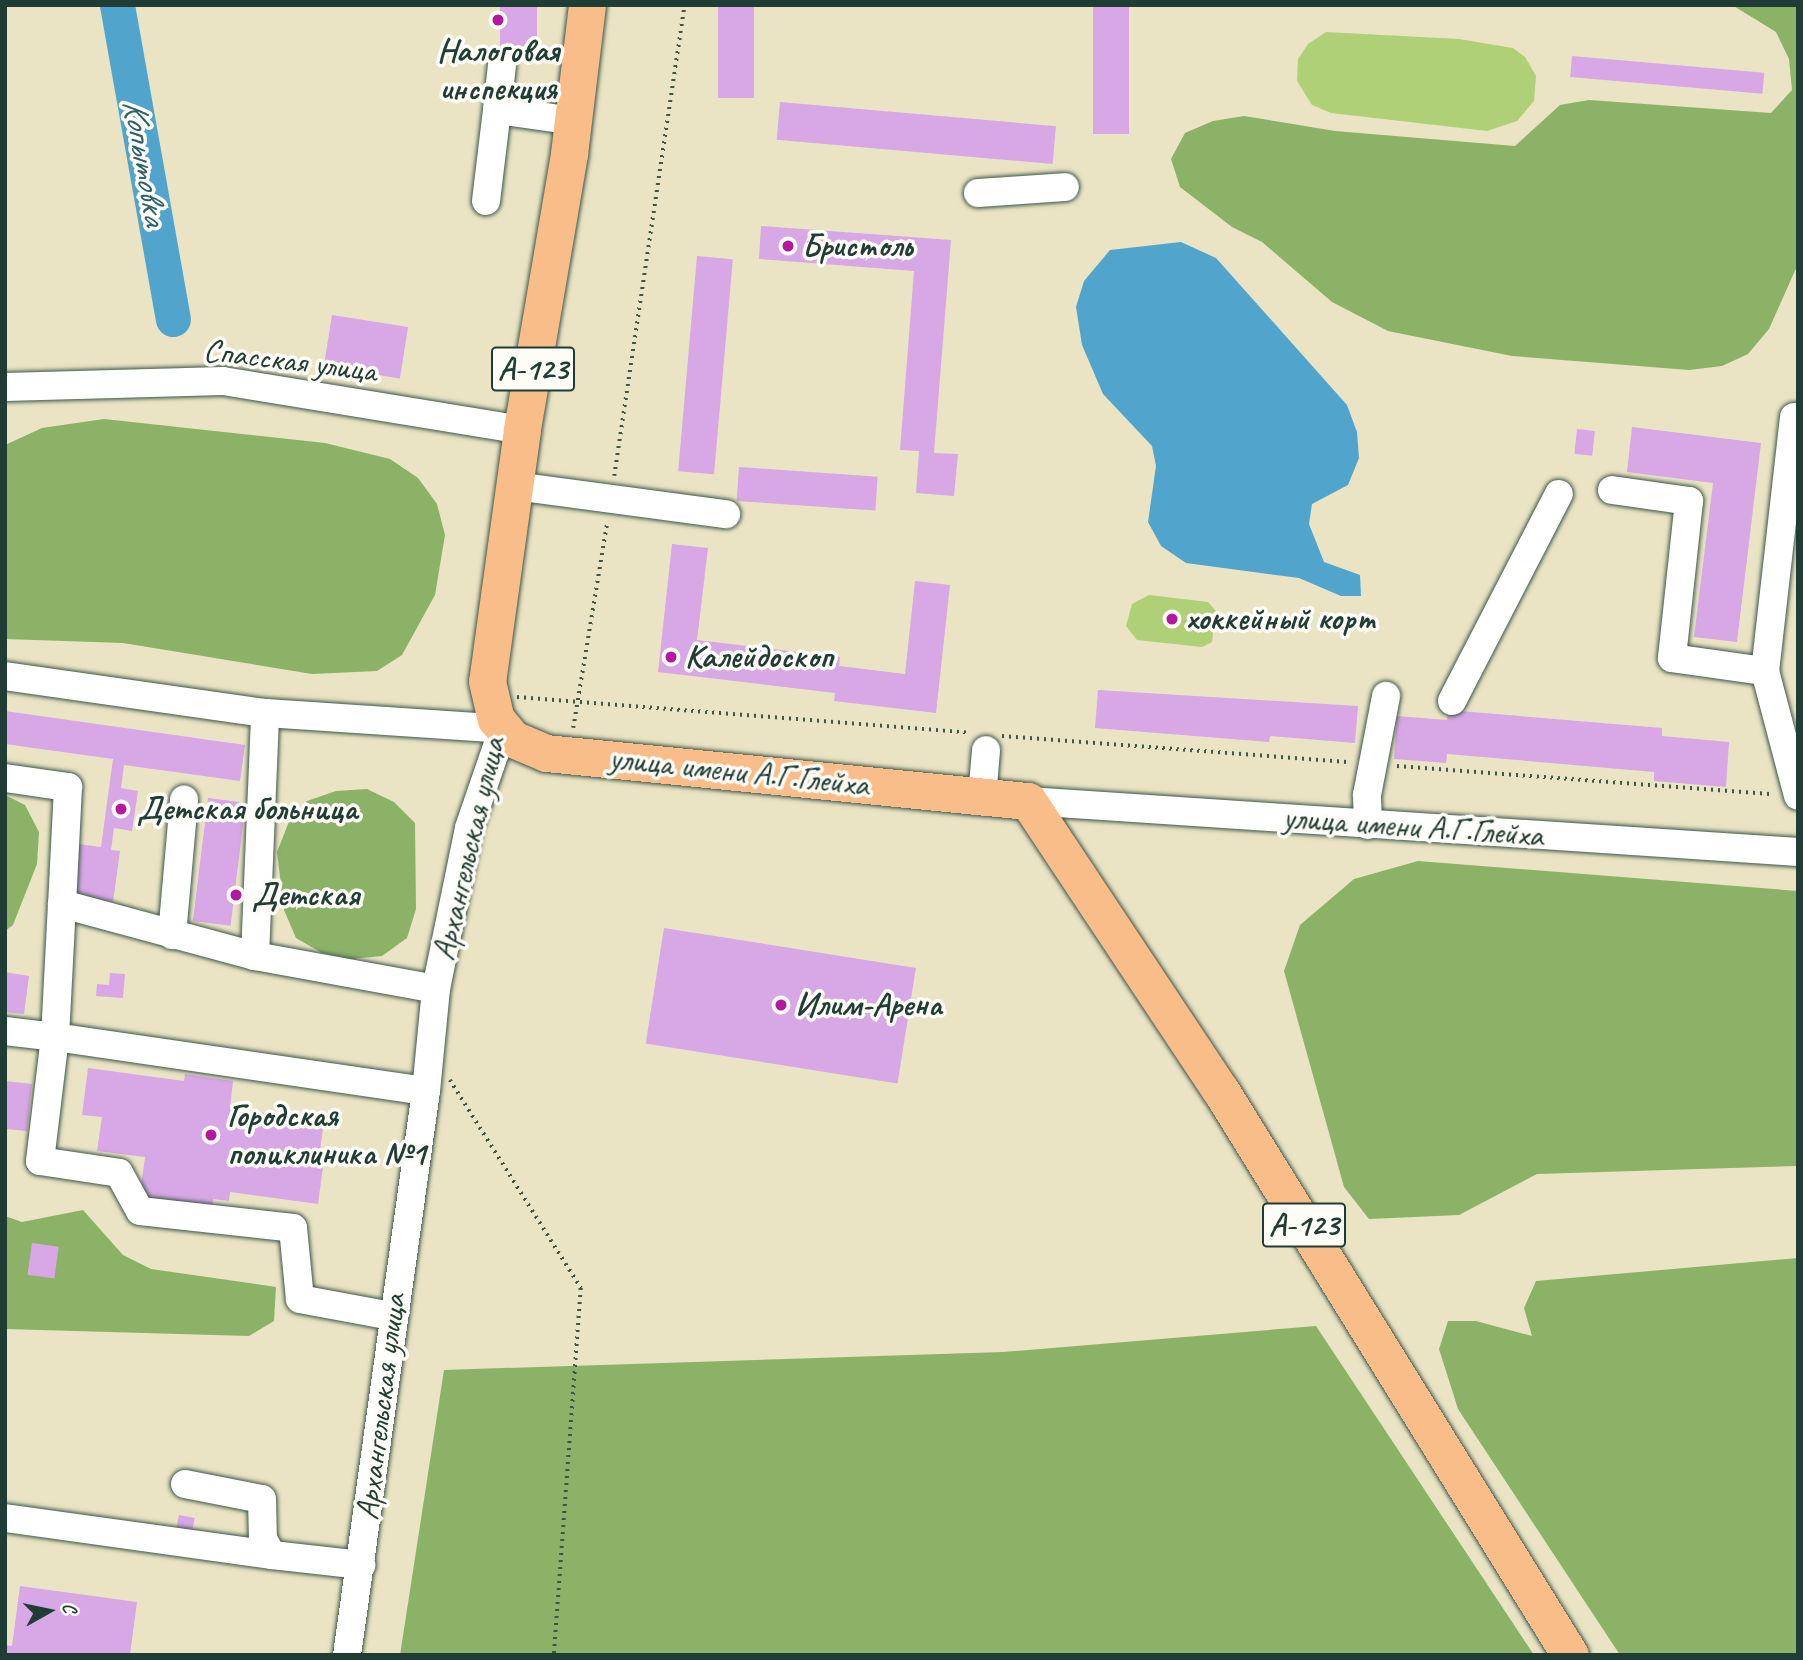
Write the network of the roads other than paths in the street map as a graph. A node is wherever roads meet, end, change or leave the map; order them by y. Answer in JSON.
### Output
{"nodes":[{"id":1,"x":587,"y":5,"type":"edge"},
{"id":2,"x":502,"y":65,"type":"dead end"},
{"id":3,"x":497,"y":110,"type":"junction"},
{"id":4,"x":574,"y":121,"type":"junction"},
{"id":5,"x":1065,"y":187,"type":"dead end"},
{"id":6,"x":978,"y":193,"type":"dead end"},
{"id":7,"x":486,"y":201,"type":"dead end"},
{"id":8,"x":5,"y":387,"type":"edge"},
{"id":9,"x":1794,"y":417,"type":"dead end"},
{"id":10,"x":522,"y":430,"type":"junction"},
{"id":11,"x":515,"y":486,"type":"junction"},
{"id":12,"x":1612,"y":490,"type":"dead end"},
{"id":13,"x":1559,"y":494,"type":"dead end"},
{"id":14,"x":726,"y":514,"type":"dead end"},
{"id":15,"x":1765,"y":671,"type":"junction"},
{"id":16,"x":5,"y":676,"type":"edge"},
{"id":17,"x":1386,"y":696,"type":"dead end"},
{"id":18,"x":1452,"y":701,"type":"dead end"},
{"id":19,"x":265,"y":713,"type":"junction"},
{"id":20,"x":503,"y":729,"type":"junction"},
{"id":21,"x":983,"y":739,"type":"road end"},
{"id":22,"x":5,"y":778,"type":"edge"},
{"id":23,"x":1798,"y":796,"type":"edge"},
{"id":24,"x":982,"y":797,"type":"junction"},
{"id":25,"x":184,"y":800,"type":"dead end"},
{"id":26,"x":1028,"y":801,"type":"junction"},
{"id":27,"x":1368,"y":825,"type":"junction"},
{"id":28,"x":1798,"y":852,"type":"edge"},
{"id":29,"x":62,"y":904,"type":"junction"},
{"id":30,"x":172,"y":935,"type":"junction"},
{"id":31,"x":255,"y":956,"type":"junction"},
{"id":32,"x":436,"y":989,"type":"junction"},
{"id":33,"x":5,"y":1031,"type":"edge"},
{"id":34,"x":55,"y":1037,"type":"junction"},
{"id":35,"x":426,"y":1091,"type":"junction"},
{"id":36,"x":392,"y":1316,"type":"junction"},
{"id":37,"x":185,"y":1484,"type":"dead end"},
{"id":38,"x":5,"y":1518,"type":"edge"},
{"id":39,"x":272,"y":1555,"type":"junction"},
{"id":40,"x":361,"y":1565,"type":"junction"},
{"id":41,"x":347,"y":1655,"type":"edge"},
{"id":42,"x":1570,"y":1655,"type":"edge"}],
"edges":[{"from":1,"to":4,"type":"main road","name":"Архангельская улица","number":"А-123"},
{"from":2,"to":3,"type":"street"},
{"from":3,"to":4,"type":"street"},
{"from":3,"to":7,"type":"street"},
{"from":4,"to":10,"type":"main road","name":"Архангельская улица","number":"А-123"},
{"from":5,"to":6,"type":"street"},
{"from":8,"to":10,"type":"street","name":"Спасская улица"},
{"from":9,"to":15,"type":"street"},
{"from":10,"to":11,"type":"main road","name":"Архангельская улица","number":"А-123"},
{"from":11,"to":14,"type":"street"},
{"from":11,"to":20,"type":"main road","name":"Архангельская улица","number":"А-123"},
{"from":12,"to":15,"type":"street"},
{"from":13,"to":18,"type":"street"},
{"from":15,"to":23,"type":"street"},
{"from":16,"to":19,"type":"street"},
{"from":17,"to":27,"type":"street"},
{"from":19,"to":20,"type":"street"},
{"from":19,"to":31,"type":"street"},
{"from":20,"to":24,"type":"main road","name":"улица имени А.Г.Глейха"},
{"from":20,"to":32,"type":"street","name":"Архангельская улица"},
{"from":21,"to":24,"type":"street"},
{"from":22,"to":29,"type":"street"},
{"from":24,"to":26,"type":"main road","name":"улица имени А.Г.Глейха"},
{"from":25,"to":30,"type":"street"},
{"from":26,"to":27,"type":"street","name":"улица имени А.Г.Глейха"},
{"from":26,"to":42,"type":"main road","number":"А-123"},
{"from":27,"to":28,"type":"street","name":"улица имени А.Г.Глейха"},
{"from":29,"to":30,"type":"street"},
{"from":29,"to":34,"type":"street"},
{"from":30,"to":31,"type":"street"},
{"from":31,"to":32,"type":"street"},
{"from":32,"to":35,"type":"street","name":"Архангельская улица"},
{"from":33,"to":34,"type":"street"},
{"from":34,"to":35,"type":"street"},
{"from":34,"to":36,"type":"street"},
{"from":35,"to":36,"type":"street","name":"Архангельская улица"},
{"from":36,"to":40,"type":"street","name":"Архангельская улица"},
{"from":37,"to":39,"type":"street"},
{"from":38,"to":39,"type":"street"},
{"from":39,"to":40,"type":"street"},
{"from":40,"to":41,"type":"street","name":"Архангельская улица"}]}
